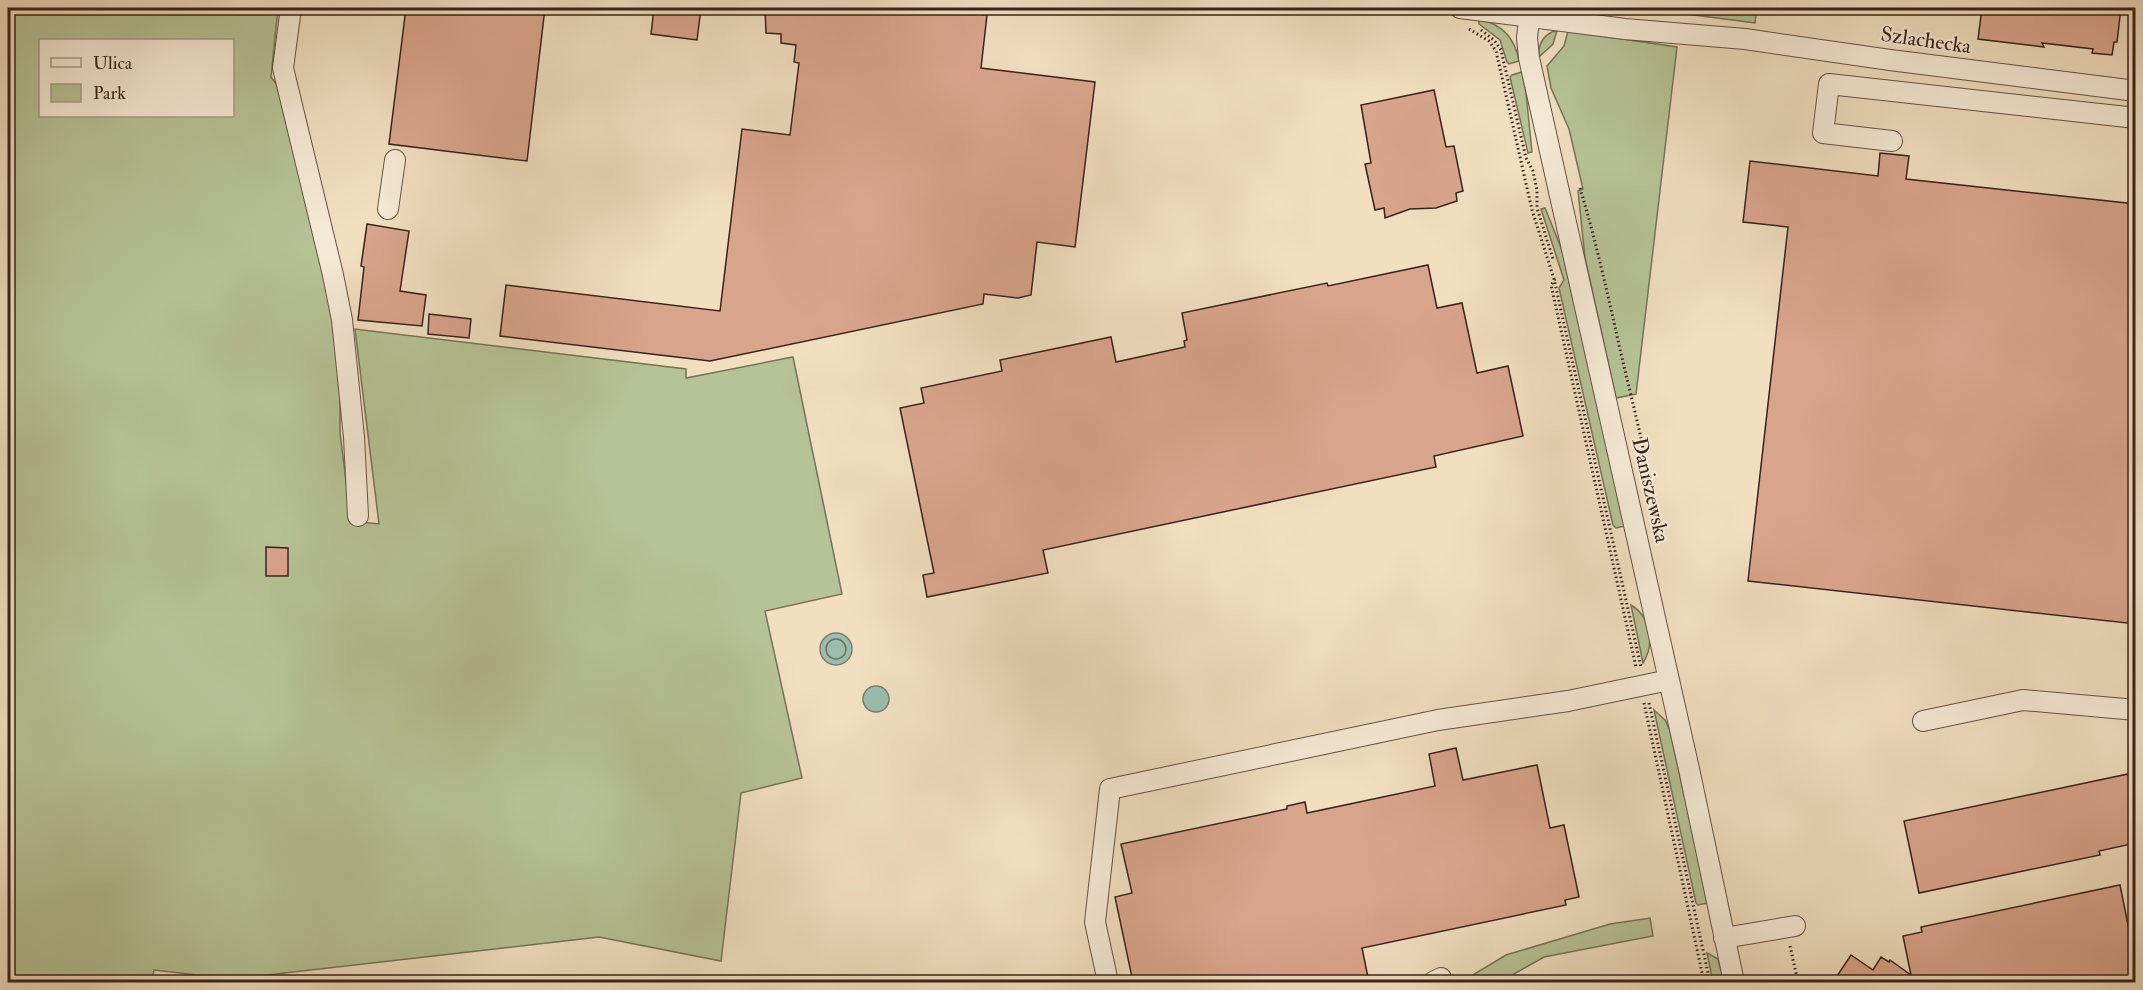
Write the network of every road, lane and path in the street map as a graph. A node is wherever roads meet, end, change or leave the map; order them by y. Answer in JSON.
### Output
{"nodes":[{"id":1,"x":291,"y":8,"type":"edge"},
{"id":2,"x":1529,"y":12,"type":"edge"},
{"id":3,"x":1463,"y":17,"type":"edge"},
{"id":4,"x":1477,"y":26,"type":"dead end"},
{"id":5,"x":2136,"y":91,"type":"edge"},
{"id":6,"x":2136,"y":118,"type":"edge"},
{"id":7,"x":1892,"y":141,"type":"dead end"},
{"id":8,"x":395,"y":160,"type":"dead end"},
{"id":9,"x":1580,"y":188,"type":"dead end"},
{"id":10,"x":388,"y":209,"type":"dead end"},
{"id":11,"x":1554,"y":262,"type":"dead end"},
{"id":12,"x":1558,"y":273,"type":"dead end"},
{"id":13,"x":1554,"y":279,"type":"junction"},
{"id":14,"x":358,"y":516,"type":"dead end"},
{"id":15,"x":1655,"y":524,"type":"dead end"},
{"id":16,"x":1669,"y":680,"type":"junction"},
{"id":17,"x":1643,"y":685,"type":"junction"},
{"id":18,"x":2136,"y":710,"type":"edge"},
{"id":19,"x":1923,"y":721,"type":"dead end"},
{"id":20,"x":1790,"y":927,"type":"joint"},
{"id":21,"x":1724,"y":938,"type":"junction"},
{"id":22,"x":1108,"y":982,"type":"edge"},
{"id":23,"x":1704,"y":982,"type":"edge"},
{"id":24,"x":1710,"y":982,"type":"edge"},
{"id":25,"x":1734,"y":982,"type":"edge"},
{"id":26,"x":1798,"y":982,"type":"edge"}],
"edges":[{"from":1,"to":14,"type":"street"},
{"from":2,"to":3,"type":"street","name":"Szlachecka"},
{"from":2,"to":5,"type":"street","name":"Szlachecka"},
{"from":2,"to":16,"type":"street","name":"Daniszewska"},
{"from":3,"to":13,"type":"path"},
{"from":4,"to":11,"type":"path"},
{"from":6,"to":7,"type":"street"},
{"from":8,"to":10,"type":"street"},
{"from":9,"to":15,"type":"path"},
{"from":12,"to":13,"type":"path"},
{"from":13,"to":17,"type":"path"},
{"from":16,"to":17,"type":"street"},
{"from":16,"to":21,"type":"street","name":"Daniszewska"},
{"from":17,"to":22,"type":"street"},
{"from":17,"to":23,"type":"path"},
{"from":17,"to":24,"type":"path"},
{"from":18,"to":19,"type":"street"},
{"from":20,"to":21,"type":"street"},
{"from":20,"to":26,"type":"path"},
{"from":21,"to":25,"type":"street","name":"Daniszewska"}]}
